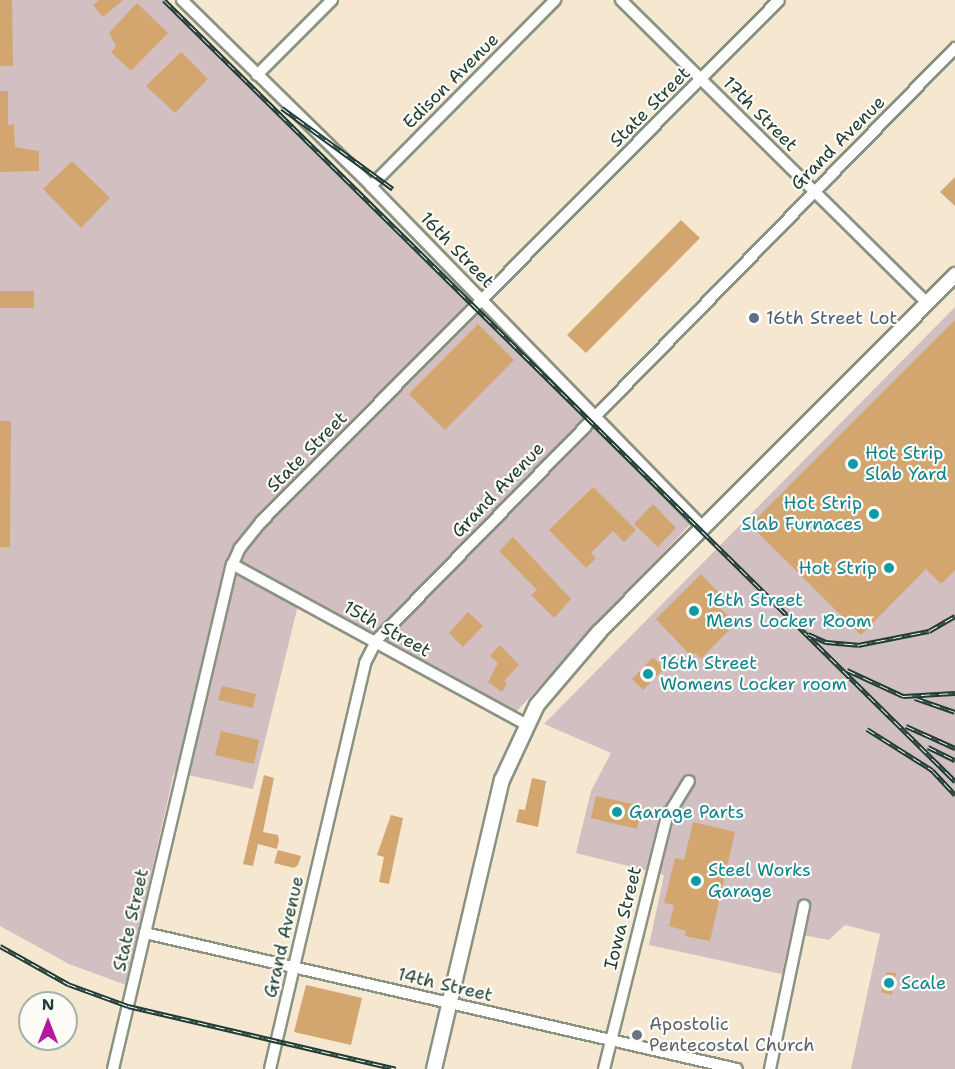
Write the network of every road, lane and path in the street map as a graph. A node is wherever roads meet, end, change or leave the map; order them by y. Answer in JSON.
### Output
{"nodes":[{"id":1,"x":182,"y":0,"type":"edge"},
{"id":2,"x":332,"y":0,"type":"edge"},
{"id":3,"x":555,"y":0,"type":"edge"},
{"id":4,"x":621,"y":0,"type":"edge"},
{"id":5,"x":779,"y":0,"type":"edge"},
{"id":6,"x":955,"y":48,"type":"edge"},
{"id":7,"x":257,"y":75,"type":"junction"},
{"id":8,"x":701,"y":79,"type":"junction"},
{"id":9,"x":371,"y":186,"type":"junction"},
{"id":10,"x":814,"y":191,"type":"junction"},
{"id":11,"x":955,"y":275,"type":"edge"},
{"id":12,"x":482,"y":300,"type":"junction"},
{"id":13,"x":927,"y":303,"type":"junction"},
{"id":14,"x":594,"y":414,"type":"junction"},
{"id":15,"x":704,"y":528,"type":"junction"},
{"id":16,"x":232,"y":564,"type":"junction"},
{"id":17,"x":376,"y":641,"type":"junction"},
{"id":18,"x":525,"y":724,"type":"junction"},
{"id":19,"x":689,"y":781,"type":"dead end"},
{"id":20,"x":804,"y":906,"type":"dead end"},
{"id":21,"x":145,"y":933,"type":"junction"},
{"id":22,"x":294,"y":967,"type":"junction"},
{"id":23,"x":449,"y":1003,"type":"junction"},
{"id":24,"x":610,"y":1040,"type":"junction"},
{"id":25,"x":113,"y":1069,"type":"edge"},
{"id":26,"x":270,"y":1069,"type":"edge"},
{"id":27,"x":434,"y":1069,"type":"edge"},
{"id":28,"x":604,"y":1069,"type":"edge"},
{"id":29,"x":737,"y":1069,"type":"edge"},
{"id":30,"x":770,"y":1069,"type":"edge"}],
"edges":[{"from":1,"to":7,"type":"street","name":"16th Street"},
{"from":2,"to":7,"type":"street"},
{"from":3,"to":9,"type":"street","name":"Edison Avenue"},
{"from":4,"to":8,"type":"street","name":"17th Street"},
{"from":5,"to":8,"type":"street","name":"State Street"},
{"from":6,"to":10,"type":"street","name":"Grand Avenue"},
{"from":7,"to":9,"type":"street","name":"16th Street"},
{"from":8,"to":10,"type":"street","name":"17th Street"},
{"from":8,"to":12,"type":"street","name":"State Street"},
{"from":9,"to":12,"type":"street","name":"16th Street"},
{"from":10,"to":13,"type":"street","name":"17th Street"},
{"from":10,"to":14,"type":"street","name":"Grand Avenue"},
{"from":11,"to":13,"type":"main road"},
{"from":12,"to":14,"type":"street","name":"16th Street"},
{"from":12,"to":16,"type":"street","name":"State Street"},
{"from":13,"to":15,"type":"main road"},
{"from":14,"to":15,"type":"street","name":"16th Street"},
{"from":14,"to":17,"type":"street","name":"Grand Avenue"},
{"from":15,"to":18,"type":"main road"},
{"from":16,"to":17,"type":"street","name":"15th Street"},
{"from":16,"to":21,"type":"street","name":"State Street"},
{"from":17,"to":18,"type":"street","name":"15th Street"},
{"from":17,"to":22,"type":"street","name":"Grand Avenue"},
{"from":18,"to":23,"type":"main road"},
{"from":19,"to":24,"type":"street","name":"Iowa Street"},
{"from":20,"to":30,"type":"street"},
{"from":21,"to":22,"type":"street","name":"14th Street"},
{"from":21,"to":25,"type":"street","name":"State Street"},
{"from":22,"to":23,"type":"street","name":"14th Street"},
{"from":22,"to":26,"type":"street","name":"Grand Avenue"},
{"from":23,"to":24,"type":"street","name":"14th Street"},
{"from":23,"to":27,"type":"main road"},
{"from":24,"to":28,"type":"street","name":"Iowa Street"},
{"from":24,"to":29,"type":"street","name":"14th Street"}]}
